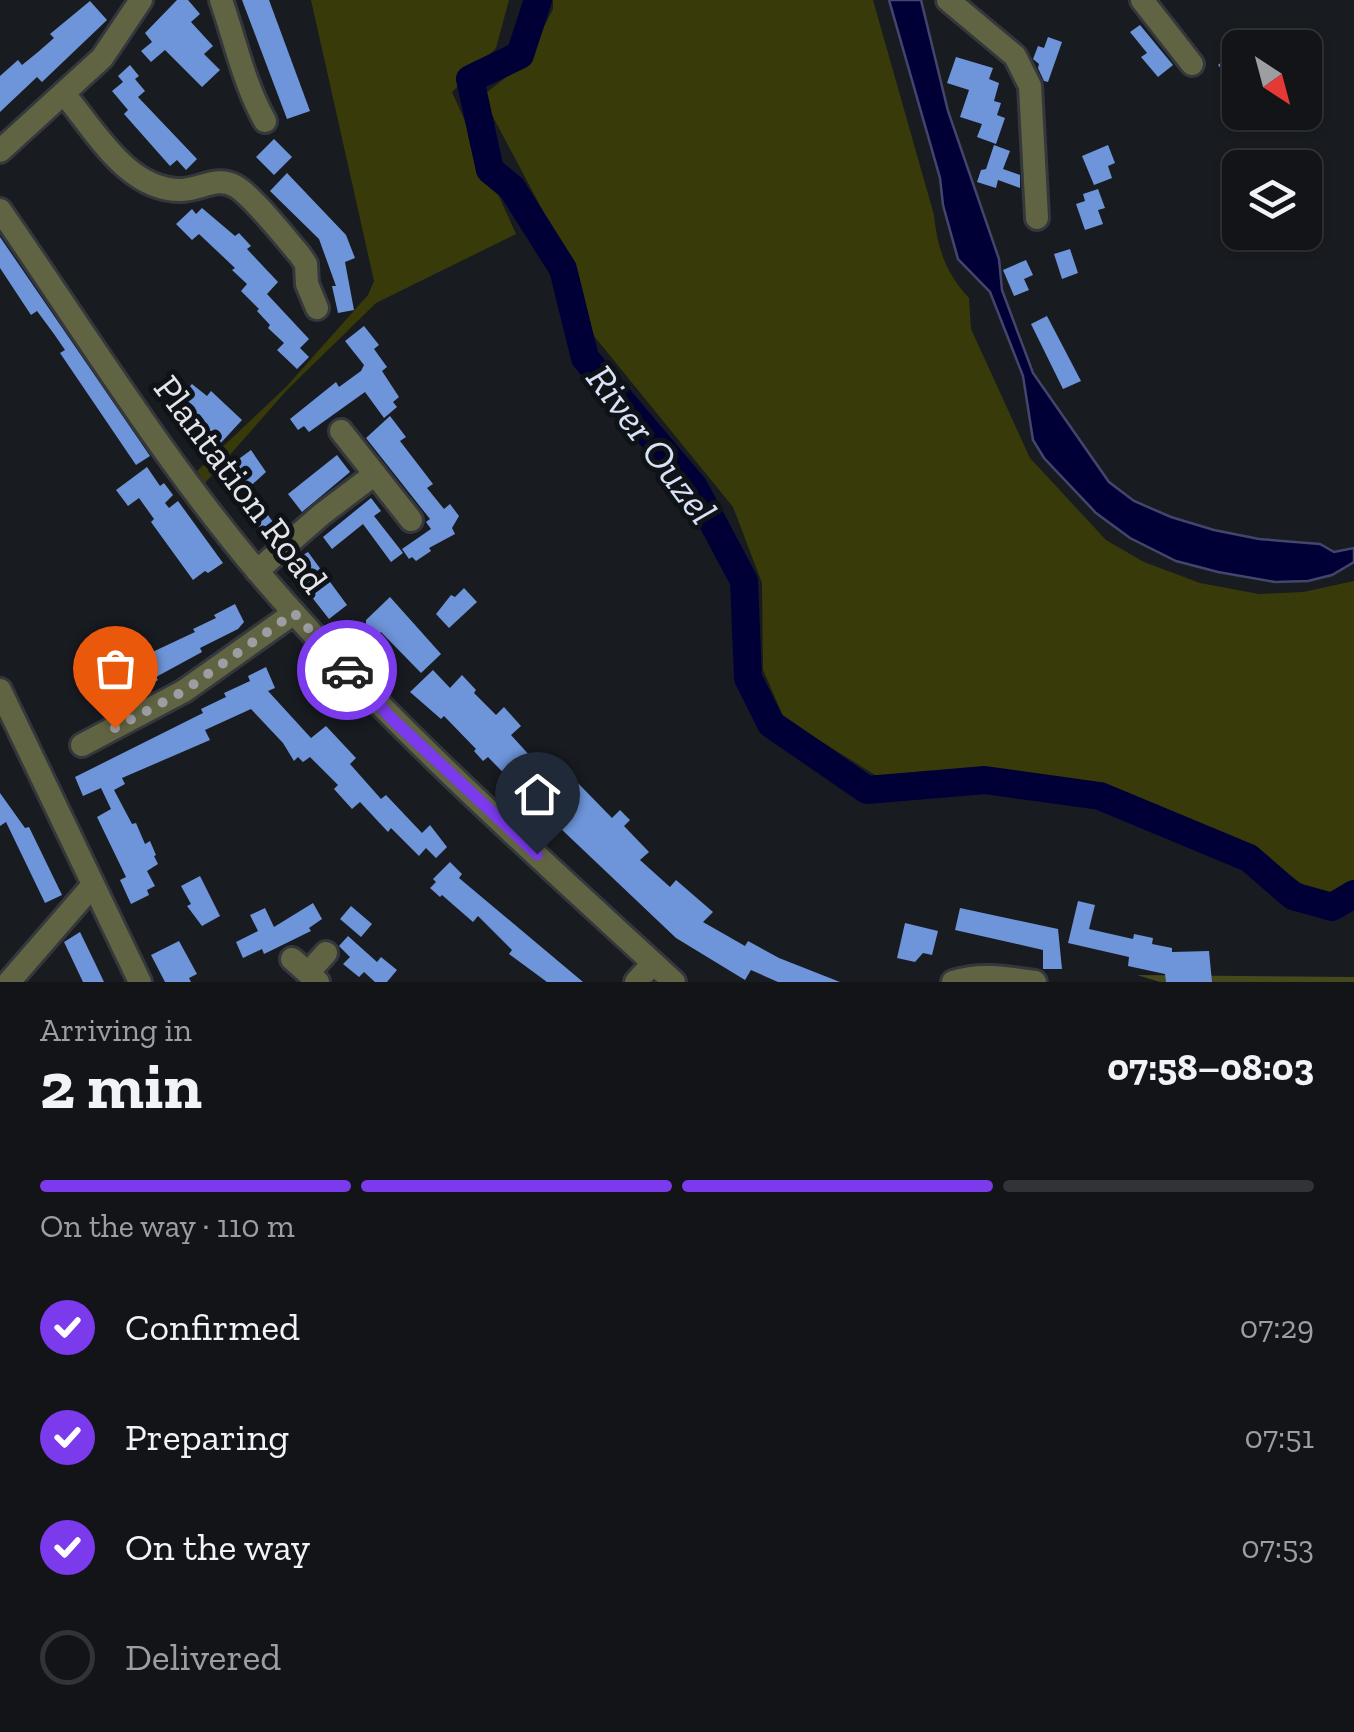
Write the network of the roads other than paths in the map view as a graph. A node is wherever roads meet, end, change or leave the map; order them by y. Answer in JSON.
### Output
{"nodes":[{"id":1,"x":141,"y":0,"type":"edge"},
{"id":2,"x":221,"y":0,"type":"edge"},
{"id":3,"x":948,"y":0,"type":"edge"},
{"id":4,"x":1142,"y":0,"type":"edge"},
{"id":5,"x":1192,"y":64,"type":"dead end"},
{"id":6,"x":66,"y":94,"type":"junction"},
{"id":7,"x":265,"y":121,"type":"dead end"},
{"id":8,"x":0,"y":152,"type":"edge"},
{"id":9,"x":0,"y":210,"type":"edge"},
{"id":10,"x":1037,"y":218,"type":"dead end"},
{"id":11,"x":317,"y":308,"type":"dead end"},
{"id":12,"x":341,"y":431,"type":"dead end"},
{"id":13,"x":375,"y":474,"type":"junction"},
{"id":14,"x":411,"y":520,"type":"dead end"},
{"id":15,"x":257,"y":571,"type":"junction"},
{"id":16,"x":294,"y":613,"type":"junction"},
{"id":17,"x":2,"y":702,"type":"edge"},
{"id":18,"x":82,"y":744,"type":"dead end"},
{"id":19,"x":93,"y":884,"type":"junction"},
{"id":20,"x":326,"y":953,"type":"dead end"},
{"id":21,"x":653,"y":962,"type":"junction"},
{"id":22,"x":306,"y":971,"type":"edge"},
{"id":23,"x":10,"y":982,"type":"edge"},
{"id":24,"x":140,"y":982,"type":"edge"},
{"id":25,"x":636,"y":982,"type":"edge"},
{"id":26,"x":674,"y":982,"type":"edge"},
{"id":27,"x":952,"y":982,"type":"edge"},
{"id":28,"x":1035,"y":982,"type":"edge"}],
"edges":[{"from":1,"to":6,"type":"street"},
{"from":2,"to":7,"type":"street"},
{"from":3,"to":10,"type":"street"},
{"from":4,"to":5,"type":"street"},
{"from":6,"to":8,"type":"street"},
{"from":6,"to":11,"type":"street"},
{"from":9,"to":15,"type":"street","name":"Plantation Road"},
{"from":12,"to":13,"type":"street"},
{"from":13,"to":14,"type":"street"},
{"from":13,"to":15,"type":"street"},
{"from":15,"to":16,"type":"street","name":"Plantation Road"},
{"from":16,"to":18,"type":"street"},
{"from":16,"to":21,"type":"street","name":"Plantation Road"},
{"from":17,"to":19,"type":"street"},
{"from":19,"to":23,"type":"street"},
{"from":19,"to":24,"type":"street"},
{"from":20,"to":22,"type":"street"},
{"from":21,"to":25,"type":"street"},
{"from":21,"to":26,"type":"street","name":"Plantation Road"},
{"from":27,"to":28,"type":"street"}]}
